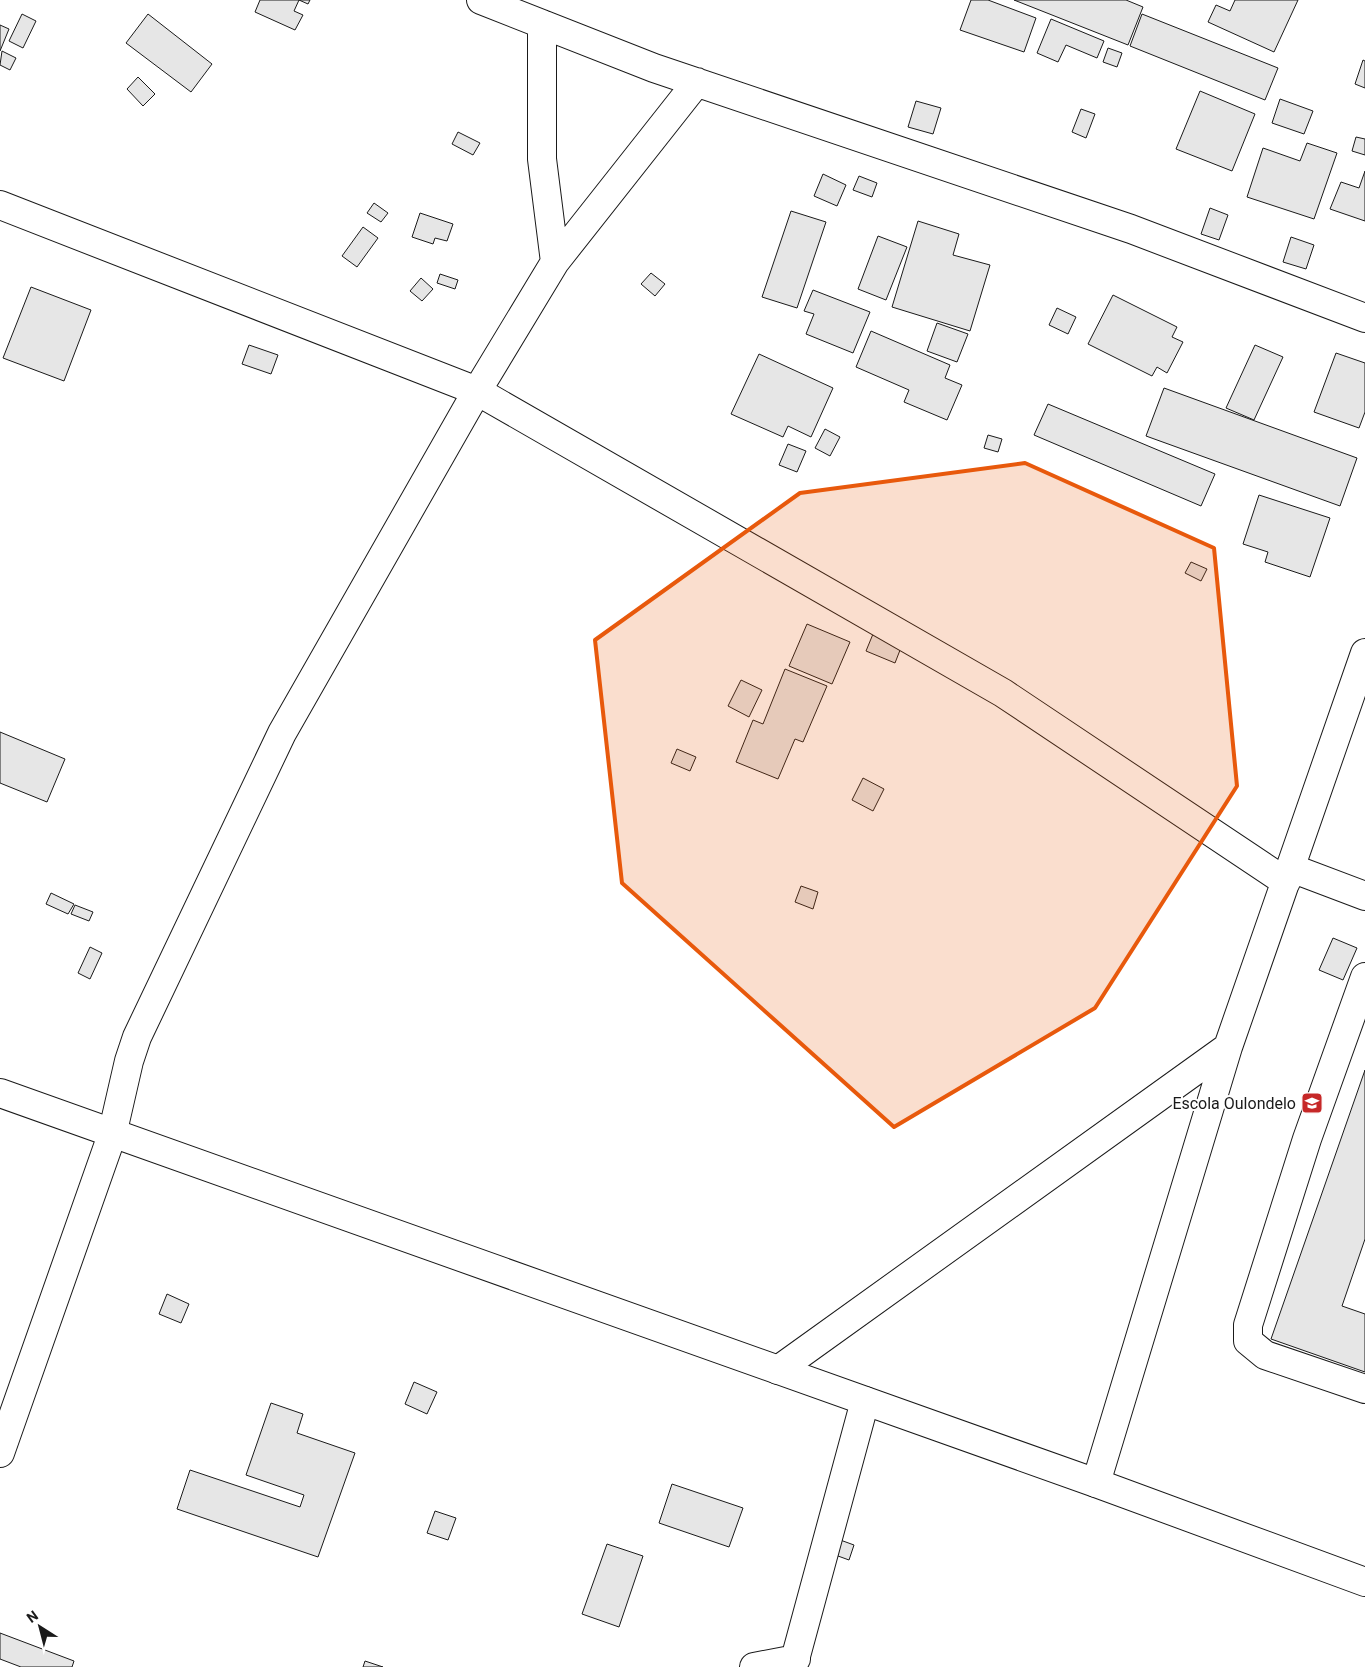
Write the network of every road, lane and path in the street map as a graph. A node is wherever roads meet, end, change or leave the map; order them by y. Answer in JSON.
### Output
{"nodes":[{"id":1,"x":481,"y":0,"type":"edge"},
{"id":2,"x":542,"y":24,"type":"junction"},
{"id":3,"x":697,"y":82,"type":"junction"},
{"id":4,"x":0,"y":205,"type":"edge"},
{"id":5,"x":555,"y":262,"type":"junction"},
{"id":6,"x":1365,"y":318,"type":"edge"},
{"id":7,"x":477,"y":391,"type":"junction"},
{"id":8,"x":1365,"y":653,"type":"edge"},
{"id":9,"x":1288,"y":875,"type":"junction"},
{"id":10,"x":1365,"y":896,"type":"edge"},
{"id":11,"x":1365,"y":977,"type":"edge"},
{"id":12,"x":1228,"y":1047,"type":"junction"},
{"id":13,"x":0,"y":1093,"type":"edge"},
{"id":14,"x":112,"y":1135,"type":"junction"},
{"id":15,"x":778,"y":1370,"type":"junction"},
{"id":16,"x":1365,"y":1389,"type":"edge"},
{"id":17,"x":865,"y":1401,"type":"junction"},
{"id":18,"x":0,"y":1453,"type":"edge"},
{"id":19,"x":1096,"y":1483,"type":"junction"},
{"id":20,"x":1365,"y":1582,"type":"edge"},
{"id":21,"x":794,"y":1663,"type":"edge"},
{"id":22,"x":754,"y":1667,"type":"edge"}],
"edges":[{"from":1,"to":2,"type":"street"},
{"from":2,"to":3,"type":"street"},
{"from":2,"to":5,"type":"street"},
{"from":3,"to":5,"type":"street"},
{"from":3,"to":6,"type":"street"},
{"from":4,"to":7,"type":"street"},
{"from":5,"to":7,"type":"street"},
{"from":7,"to":9,"type":"street"},
{"from":7,"to":14,"type":"street"},
{"from":8,"to":9,"type":"street"},
{"from":9,"to":10,"type":"street"},
{"from":9,"to":12,"type":"street"},
{"from":11,"to":16,"type":"street"},
{"from":12,"to":15,"type":"street"},
{"from":12,"to":19,"type":"street"},
{"from":13,"to":14,"type":"street"},
{"from":14,"to":15,"type":"street"},
{"from":14,"to":18,"type":"street"},
{"from":15,"to":17,"type":"street"},
{"from":17,"to":19,"type":"street"},
{"from":17,"to":21,"type":"street"},
{"from":19,"to":20,"type":"street"},
{"from":21,"to":22,"type":"street"}]}
